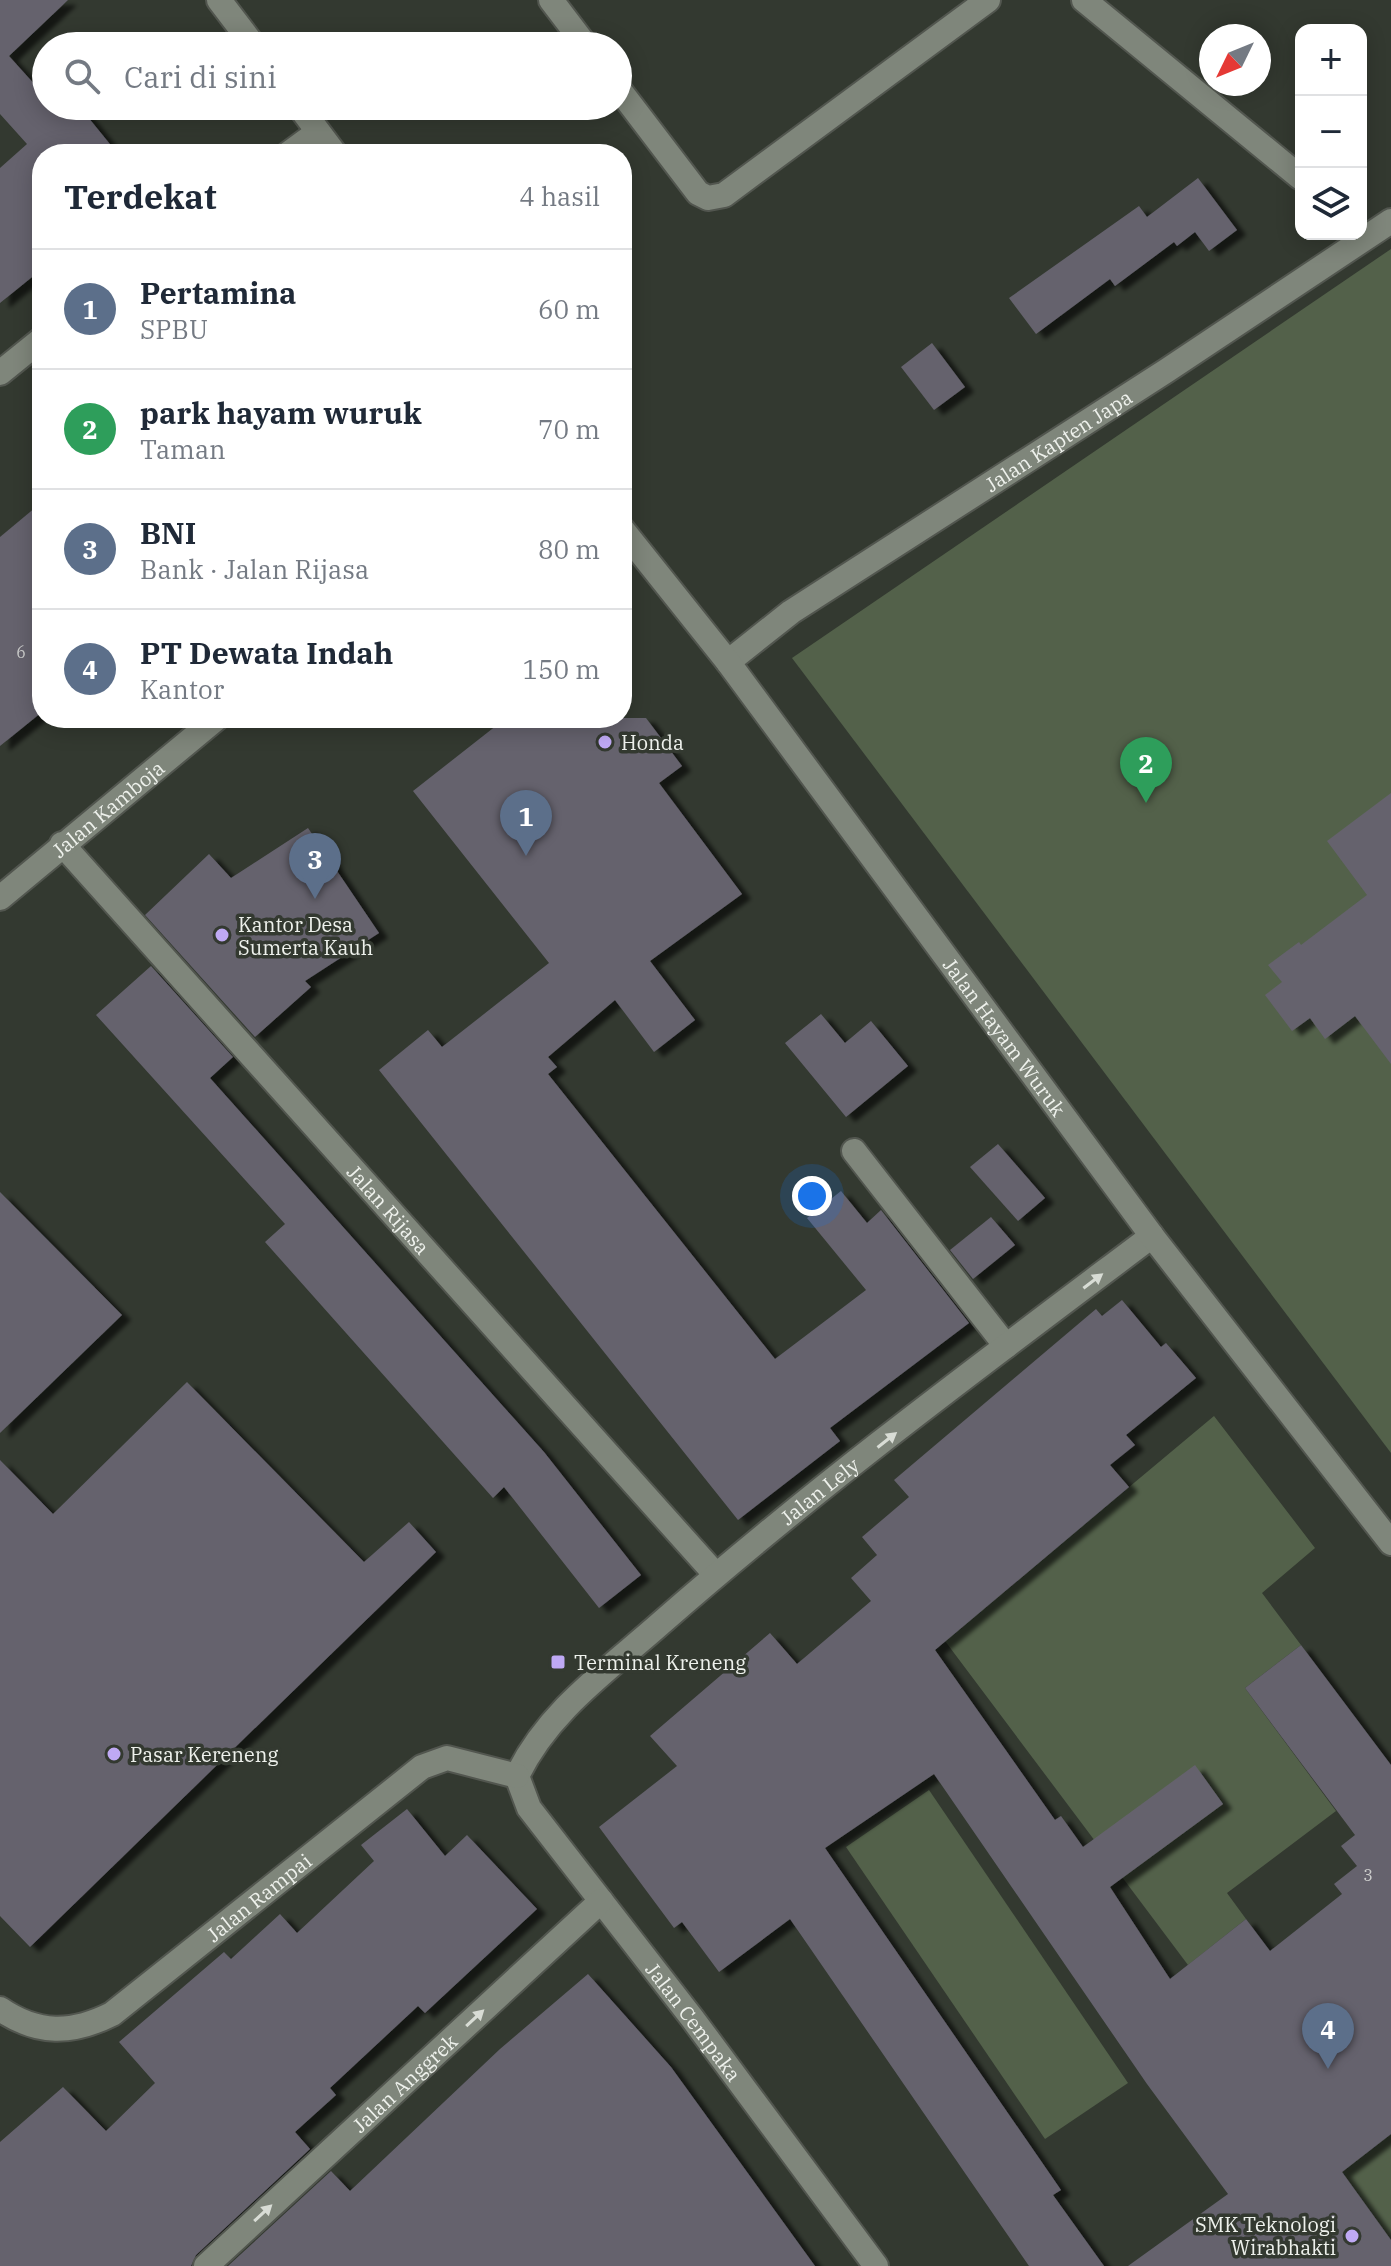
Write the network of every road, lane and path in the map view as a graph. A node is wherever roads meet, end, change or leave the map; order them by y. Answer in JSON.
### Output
{"nodes":[{"id":1,"x":219,"y":0,"type":"edge"},
{"id":2,"x":551,"y":0,"type":"edge"},
{"id":3,"x":988,"y":0,"type":"edge"},
{"id":4,"x":1084,"y":0,"type":"edge"},
{"id":5,"x":243,"y":32,"type":"edge"},
{"id":6,"x":575,"y":32,"type":"edge"},
{"id":7,"x":632,"y":106,"type":"edge"},
{"id":8,"x":309,"y":120,"type":"edge"},
{"id":9,"x":318,"y":132,"type":"junction"},
{"id":10,"x":302,"y":144,"type":"edge"},
{"id":11,"x":327,"y":144,"type":"edge"},
{"id":12,"x":1295,"y":173,"type":"edge"},
{"id":13,"x":1374,"y":227,"type":"edge"},
{"id":14,"x":32,"y":347,"type":"edge"},
{"id":15,"x":0,"y":373,"type":"edge"},
{"id":16,"x":632,"y":542,"type":"edge"},
{"id":17,"x":728,"y":662,"type":"junction"},
{"id":18,"x":205,"y":728,"type":"edge"},
{"id":19,"x":62,"y":844,"type":"junction"},
{"id":20,"x":0,"y":898,"type":"edge"},
{"id":21,"x":854,"y":1151,"type":"dead end"},
{"id":22,"x":1152,"y":1236,"type":"junction"},
{"id":23,"x":1006,"y":1346,"type":"junction"},
{"id":24,"x":1391,"y":1543,"type":"edge"},
{"id":25,"x":716,"y":1575,"type":"junction"},
{"id":26,"x":517,"y":1776,"type":"junction"},
{"id":27,"x":601,"y":1901,"type":"junction"},
{"id":28,"x":0,"y":2009,"type":"edge"},
{"id":29,"x":206,"y":2266,"type":"edge"},
{"id":30,"x":876,"y":2266,"type":"edge"}],
"edges":[{"from":1,"to":5,"type":"street"},
{"from":2,"to":6,"type":"street"},
{"from":3,"to":7,"type":"street"},
{"from":4,"to":12,"type":"street"},
{"from":8,"to":9,"type":"street"},
{"from":9,"to":10,"type":"street"},
{"from":9,"to":11,"type":"street"},
{"from":13,"to":17,"type":"street","name":"Jalan Kapten Japa"},
{"from":14,"to":15,"type":"street"},
{"from":16,"to":17,"type":"street","name":"Jalan Hayam Wuruk"},
{"from":17,"to":22,"type":"street","name":"Jalan Hayam Wuruk"},
{"from":18,"to":19,"type":"street","name":"Jalan Kamboja"},
{"from":19,"to":20,"type":"street","name":"Jalan Kamboja"},
{"from":19,"to":25,"type":"street","name":"Jalan Rijasa"},
{"from":21,"to":23,"type":"street"},
{"from":23,"to":22,"type":"street","name":"Jalan Lely","one_way":true},
{"from":22,"to":24,"type":"street","name":"Jalan Hayam Wuruk"},
{"from":25,"to":23,"type":"street","name":"Jalan Lely","one_way":true},
{"from":25,"to":26,"type":"street","name":"Jalan Lely"},
{"from":26,"to":27,"type":"street","name":"Jalan Cempaka"},
{"from":26,"to":28,"type":"street","name":"Jalan Rampai"},
{"from":29,"to":27,"type":"street","name":"Jalan Anggrek","one_way":true},
{"from":27,"to":30,"type":"street","name":"Jalan Cempaka"}]}
